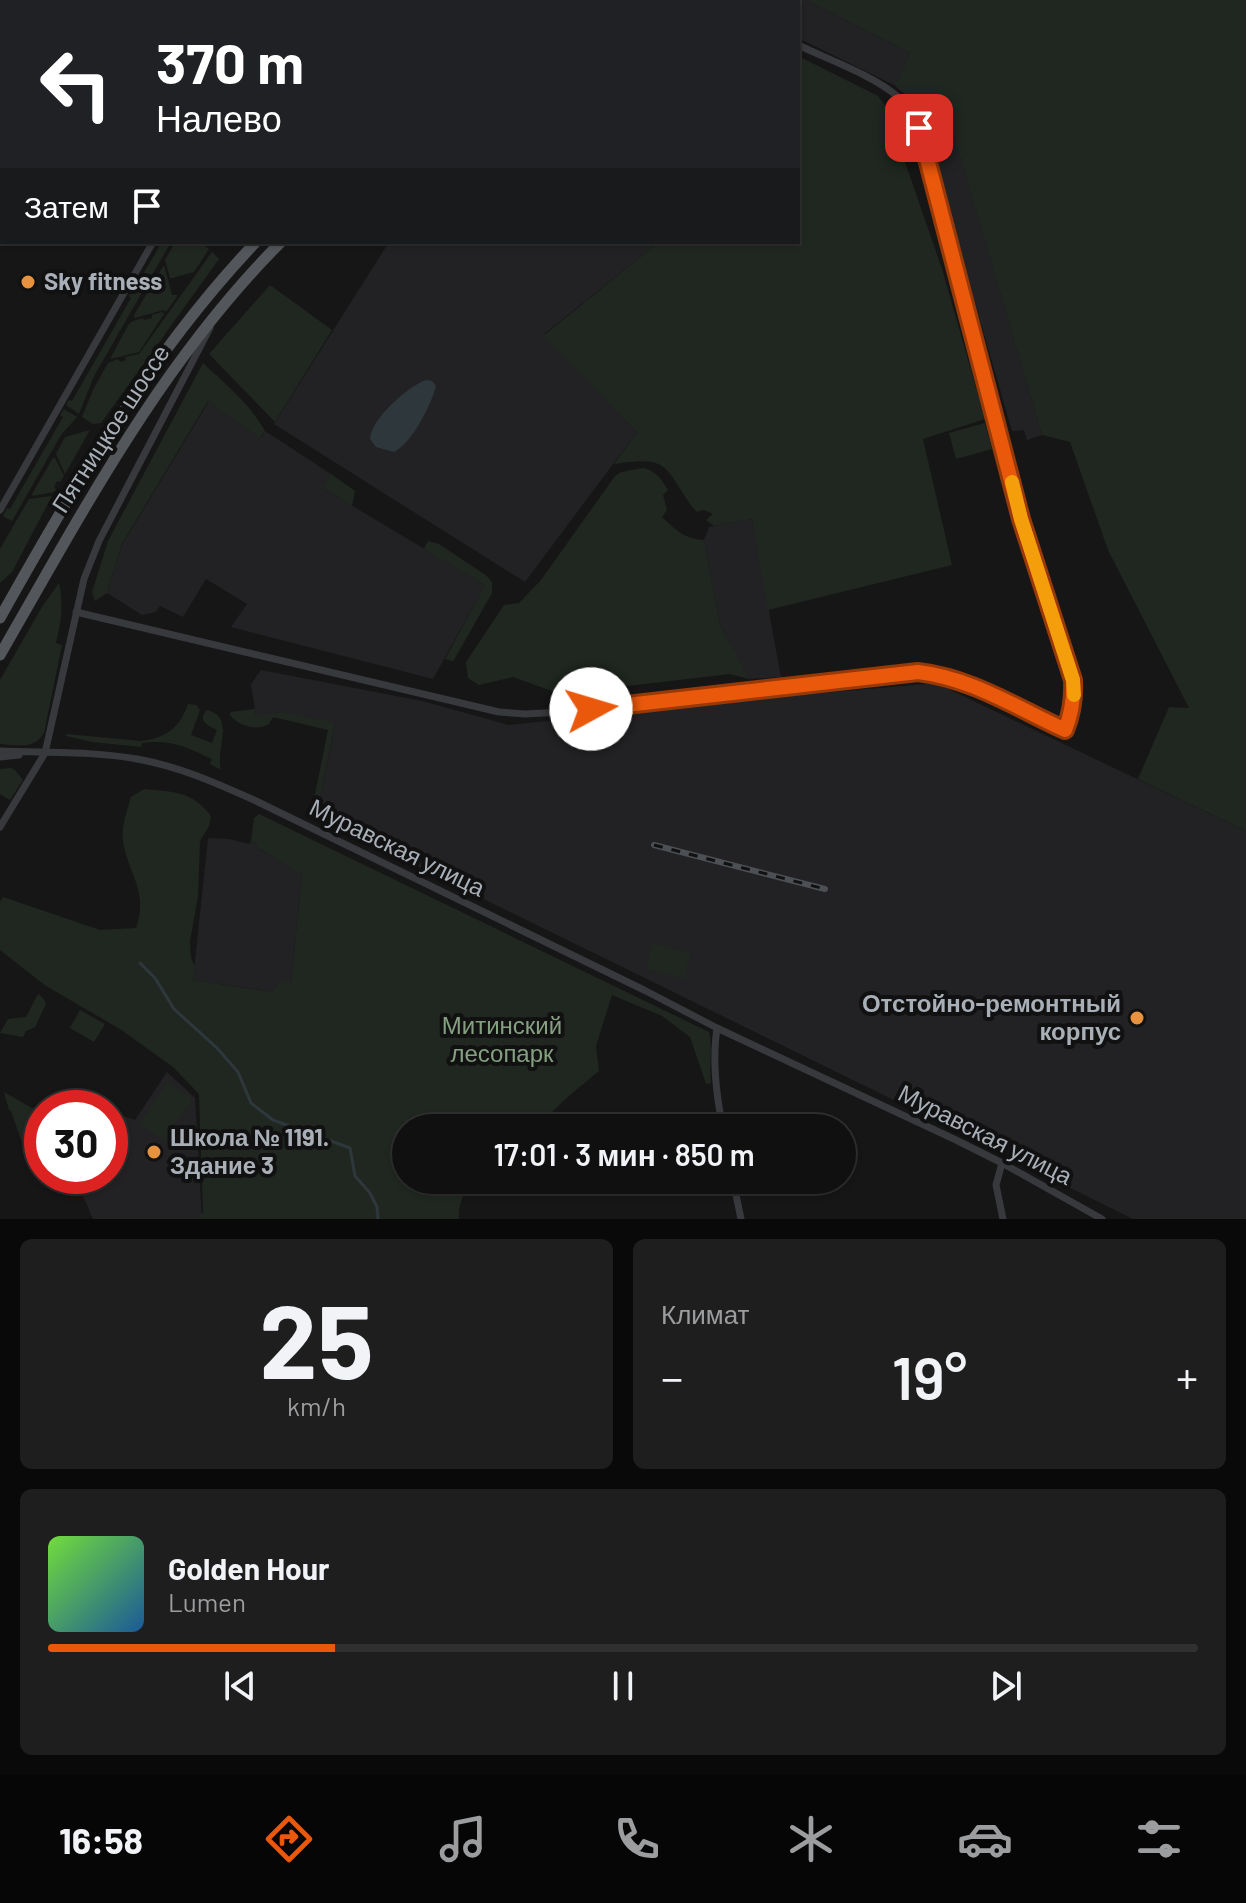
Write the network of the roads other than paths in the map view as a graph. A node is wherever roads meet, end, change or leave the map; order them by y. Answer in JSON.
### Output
{"nodes":[{"id":1,"x":800,"y":46,"type":"edge"},
{"id":2,"x":152,"y":244,"type":"edge"},
{"id":3,"x":254,"y":244,"type":"edge"},
{"id":4,"x":279,"y":244,"type":"edge"},
{"id":5,"x":221,"y":310,"type":"junction"},
{"id":6,"x":0,"y":510,"type":"edge"},
{"id":7,"x":76,"y":612,"type":"junction"},
{"id":8,"x":0,"y":618,"type":"edge"},
{"id":9,"x":0,"y":655,"type":"edge"},
{"id":10,"x":0,"y":751,"type":"edge"},
{"id":11,"x":45,"y":753,"type":"junction"},
{"id":12,"x":0,"y":757,"type":"edge"},
{"id":13,"x":0,"y":827,"type":"edge"},
{"id":14,"x":717,"y":1028,"type":"junction"},
{"id":15,"x":720,"y":1114,"type":"edge"},
{"id":16,"x":1002,"y":1163,"type":"junction"},
{"id":17,"x":736,"y":1194,"type":"edge"},
{"id":18,"x":741,"y":1219,"type":"edge"},
{"id":19,"x":1003,"y":1219,"type":"edge"},
{"id":20,"x":1102,"y":1219,"type":"edge"}],
"edges":[{"from":1,"to":7,"type":"street"},
{"from":2,"to":6,"type":"street"},
{"from":3,"to":8,"type":"main road","name":"Пятницкое шоссе"},
{"from":4,"to":5,"type":"main road","name":"Пятницкое шоссе"},
{"from":5,"to":7,"type":"street"},
{"from":5,"to":9,"type":"main road","name":"Пятницкое шоссе"},
{"from":7,"to":11,"type":"street"},
{"from":10,"to":11,"type":"street","name":"Муравская улица"},
{"from":11,"to":12,"type":"street","name":"Муравская улица"},
{"from":11,"to":13,"type":"street"},
{"from":11,"to":14,"type":"street","name":"Муравская улица"},
{"from":14,"to":15,"type":"street"},
{"from":14,"to":16,"type":"street","name":"Муравская улица"},
{"from":16,"to":19,"type":"street"},
{"from":16,"to":20,"type":"street","name":"Муравская улица"},
{"from":17,"to":18,"type":"street"}]}
